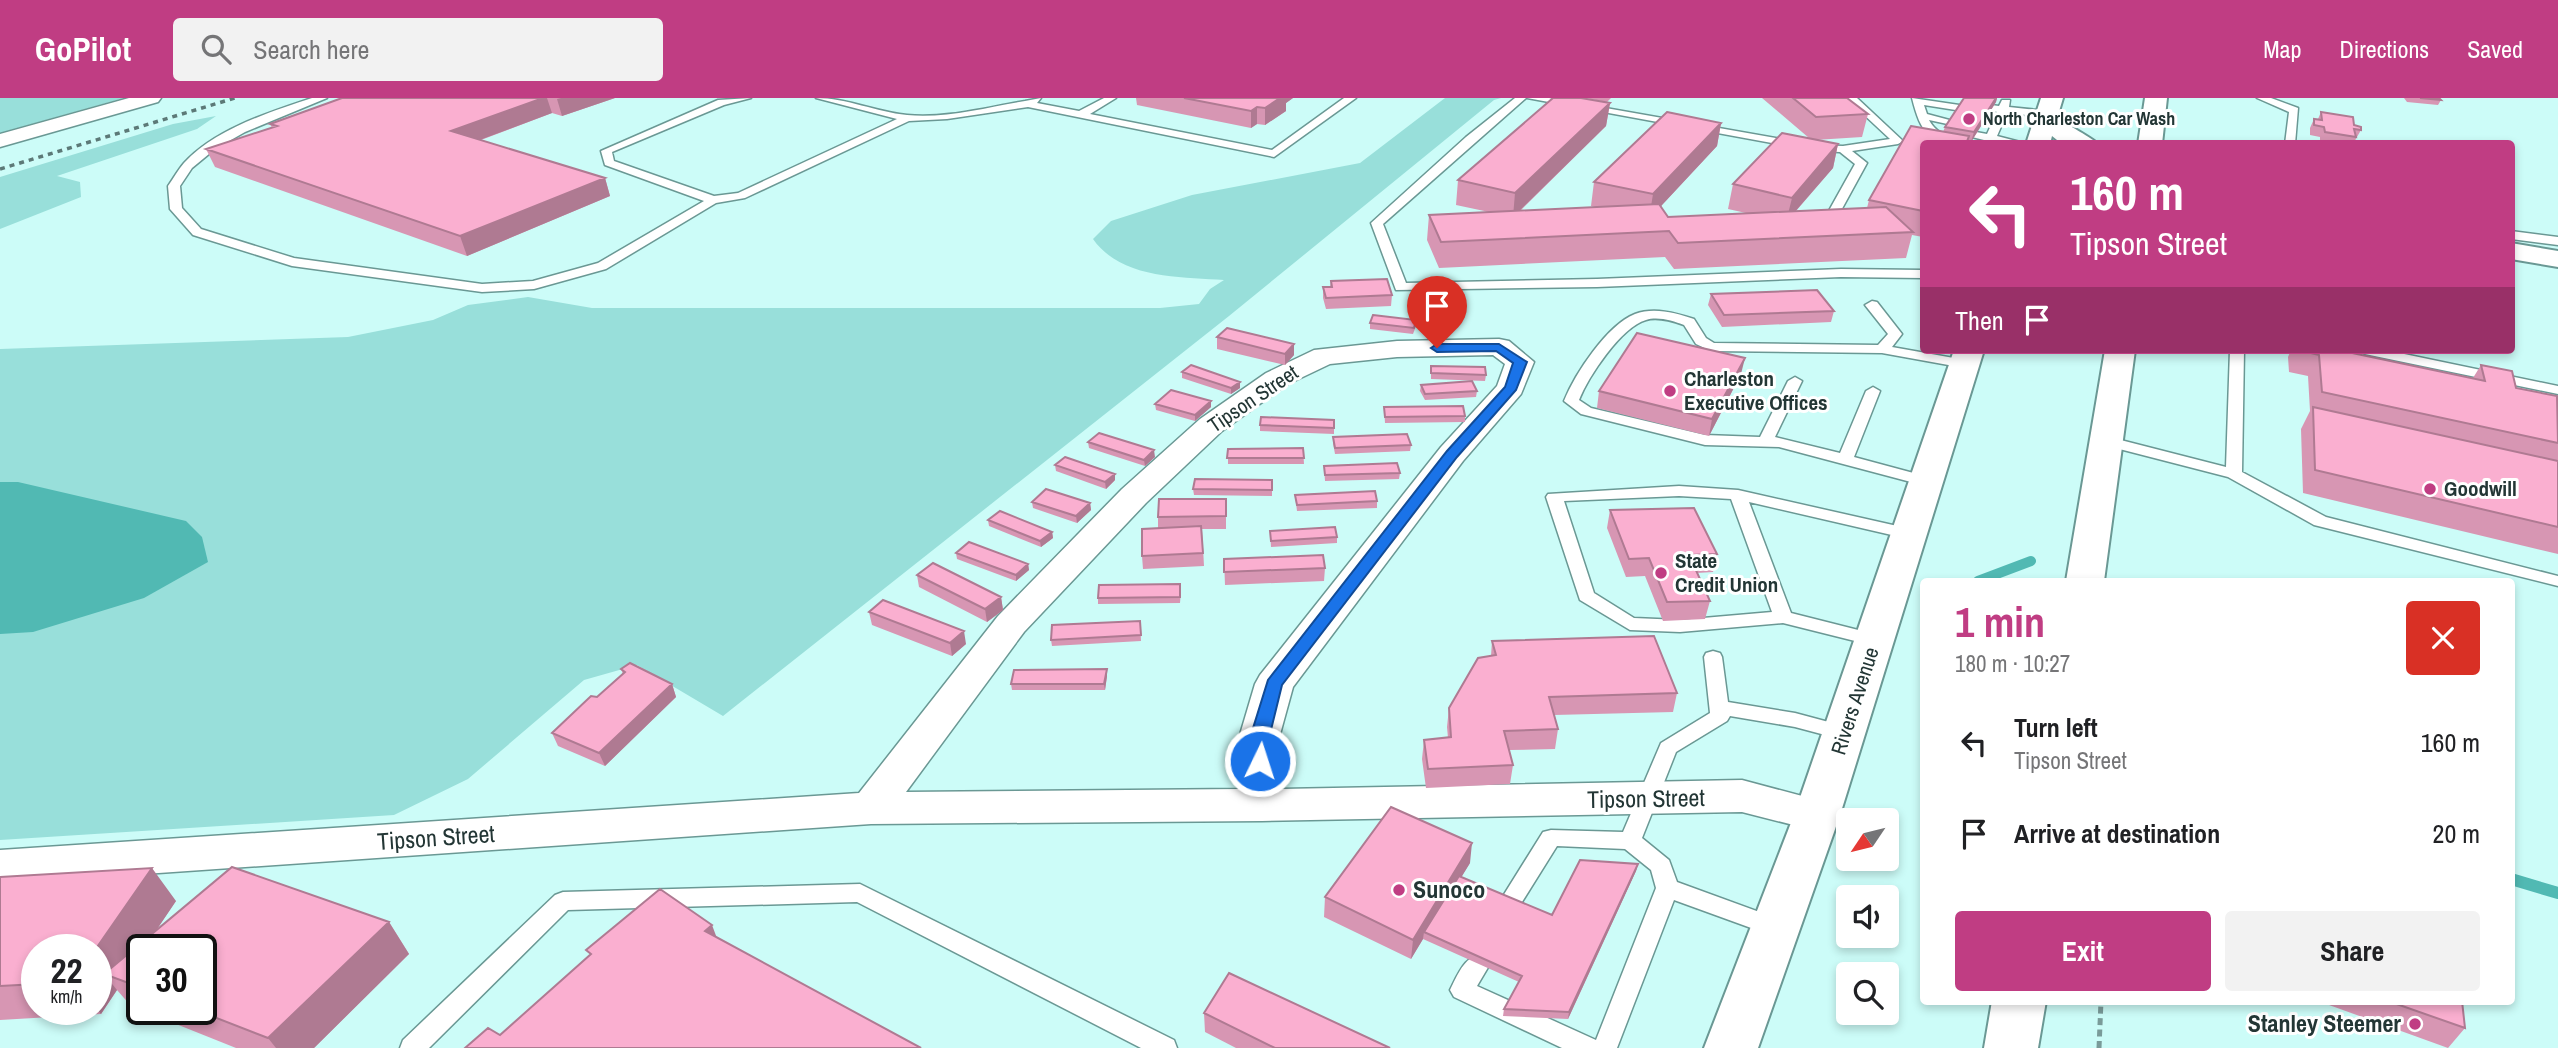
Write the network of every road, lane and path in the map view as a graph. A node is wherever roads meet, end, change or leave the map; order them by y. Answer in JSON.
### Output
{"nodes":[{"id":1,"x":151,"y":98,"type":"edge"},
{"id":2,"x":322,"y":98,"type":"edge"},
{"id":3,"x":746,"y":98,"type":"edge"},
{"id":4,"x":821,"y":98,"type":"edge"},
{"id":5,"x":1040,"y":98,"type":"edge"},
{"id":6,"x":1111,"y":98,"type":"edge"},
{"id":7,"x":1351,"y":98,"type":"edge"},
{"id":8,"x":1521,"y":98,"type":"edge"},
{"id":9,"x":1532,"y":98,"type":"edge"},
{"id":10,"x":1851,"y":98,"type":"edge"},
{"id":11,"x":2156,"y":98,"type":"edge"},
{"id":12,"x":2262,"y":98,"type":"edge"},
{"id":13,"x":1028,"y":104,"type":"junction"},
{"id":14,"x":2048,"y":111,"type":"edge"},
{"id":15,"x":1923,"y":112,"type":"edge"},
{"id":16,"x":1080,"y":115,"type":"junction"},
{"id":17,"x":1956,"y":115,"type":"edge"},
{"id":18,"x":906,"y":118,"type":"junction"},
{"id":19,"x":1989,"y":124,"type":"edge"},
{"id":20,"x":4,"y":139,"type":"edge"},
{"id":21,"x":2016,"y":140,"type":"edge"},
{"id":22,"x":2039,"y":140,"type":"edge"},
{"id":23,"x":2061,"y":140,"type":"edge"},
{"id":24,"x":2076,"y":140,"type":"edge"},
{"id":25,"x":2151,"y":140,"type":"edge"},
{"id":26,"x":2290,"y":140,"type":"edge"},
{"id":27,"x":1898,"y":141,"type":"junction"},
{"id":28,"x":1911,"y":143,"type":"edge"},
{"id":29,"x":1843,"y":149,"type":"junction"},
{"id":30,"x":713,"y":200,"type":"junction"},
{"id":31,"x":1832,"y":216,"type":"edge"},
{"id":32,"x":2515,"y":236,"type":"edge"},
{"id":33,"x":2558,"y":241,"type":"edge"},
{"id":34,"x":2515,"y":252,"type":"edge"},
{"id":35,"x":2558,"y":259,"type":"edge"},
{"id":36,"x":1920,"y":274,"type":"edge"},
{"id":37,"x":1872,"y":305,"type":"dead end"},
{"id":38,"x":1882,"y":348,"type":"junction"},
{"id":39,"x":1920,"y":352,"type":"edge"},
{"id":40,"x":1939,"y":354,"type":"edge"},
{"id":41,"x":2119,"y":354,"type":"edge"},
{"id":42,"x":2237,"y":354,"type":"edge"},
{"id":43,"x":2384,"y":354,"type":"edge"},
{"id":44,"x":1967,"y":357,"type":"edge"},
{"id":45,"x":1795,"y":381,"type":"dead end"},
{"id":46,"x":2558,"y":390,"type":"edge"},
{"id":47,"x":1873,"y":391,"type":"dead end"},
{"id":48,"x":1766,"y":440,"type":"junction"},
{"id":49,"x":2105,"y":441,"type":"junction"},
{"id":50,"x":1845,"y":460,"type":"junction"},
{"id":51,"x":2234,"y":474,"type":"junction"},
{"id":52,"x":1926,"y":481,"type":"junction"},
{"id":53,"x":1738,"y":495,"type":"junction"},
{"id":54,"x":1909,"y":534,"type":"junction"},
{"id":55,"x":2085,"y":578,"type":"edge"},
{"id":56,"x":2558,"y":580,"type":"edge"},
{"id":57,"x":1783,"y":617,"type":"junction"},
{"id":58,"x":1875,"y":639,"type":"junction"},
{"id":59,"x":1713,"y":657,"type":"dead end"},
{"id":60,"x":1719,"y":707,"type":"junction"},
{"id":61,"x":1844,"y":733,"type":"junction"},
{"id":62,"x":1648,"y":799,"type":"junction"},
{"id":63,"x":1262,"y":805,"type":"junction"},
{"id":64,"x":871,"y":808,"type":"junction"},
{"id":65,"x":1817,"y":815,"type":"junction"},
{"id":66,"x":1630,"y":841,"type":"junction"},
{"id":67,"x":0,"y":867,"type":"edge"},
{"id":68,"x":1667,"y":888,"type":"junction"},
{"id":69,"x":1510,"y":904,"type":"edge"},
{"id":70,"x":1776,"y":928,"type":"junction"},
{"id":71,"x":1478,"y":964,"type":"edge"},
{"id":72,"x":2018,"y":1005,"type":"edge"},
{"id":73,"x":2101,"y":1005,"type":"edge"},
{"id":74,"x":411,"y":1048,"type":"edge"},
{"id":75,"x":1165,"y":1048,"type":"edge"},
{"id":76,"x":1587,"y":1048,"type":"edge"},
{"id":77,"x":1605,"y":1048,"type":"edge"},
{"id":78,"x":1731,"y":1048,"type":"edge"},
{"id":79,"x":2011,"y":1048,"type":"edge"},
{"id":80,"x":2099,"y":1048,"type":"edge"}],
"edges":[{"from":1,"to":20,"type":"street"},
{"from":2,"to":30,"type":"lane"},
{"from":3,"to":30,"type":"lane"},
{"from":4,"to":18,"type":"lane"},
{"from":5,"to":13,"type":"lane"},
{"from":6,"to":16,"type":"lane"},
{"from":7,"to":16,"type":"lane"},
{"from":8,"to":36,"type":"lane"},
{"from":9,"to":29,"type":"lane"},
{"from":10,"to":27,"type":"lane"},
{"from":11,"to":25,"type":"main road"},
{"from":12,"to":26,"type":"lane"},
{"from":13,"to":16,"type":"lane"},
{"from":13,"to":18,"type":"lane"},
{"from":14,"to":19,"type":"lane"},
{"from":14,"to":22,"type":"main road"},
{"from":14,"to":23,"type":"main road"},
{"from":14,"to":24,"type":"main road"},
{"from":15,"to":17,"type":"lane"},
{"from":15,"to":17,"type":"lane"},
{"from":15,"to":19,"type":"lane"},
{"from":18,"to":30,"type":"lane"},
{"from":19,"to":21,"type":"lane"},
{"from":27,"to":28,"type":"lane"},
{"from":27,"to":29,"type":"lane"},
{"from":29,"to":31,"type":"lane"},
{"from":32,"to":33,"type":"lane"},
{"from":34,"to":35,"type":"main road"},
{"from":37,"to":38,"type":"lane"},
{"from":38,"to":39,"type":"lane"},
{"from":38,"to":48,"type":"lane"},
{"from":40,"to":44,"type":"lane"},
{"from":41,"to":49,"type":"main road"},
{"from":42,"to":51,"type":"lane"},
{"from":43,"to":46,"type":"lane"},
{"from":44,"to":52,"type":"main road","name":"Rivers Avenue"},
{"from":45,"to":48,"type":"lane"},
{"from":47,"to":50,"type":"lane"},
{"from":48,"to":50,"type":"lane"},
{"from":49,"to":51,"type":"lane"},
{"from":49,"to":55,"type":"main road"},
{"from":50,"to":52,"type":"lane"},
{"from":51,"to":56,"type":"lane"},
{"from":52,"to":54,"type":"main road","name":"Rivers Avenue"},
{"from":53,"to":54,"type":"lane"},
{"from":53,"to":57,"type":"lane"},
{"from":53,"to":57,"type":"lane"},
{"from":54,"to":58,"type":"main road","name":"Rivers Avenue"},
{"from":57,"to":58,"type":"lane"},
{"from":58,"to":61,"type":"main road","name":"Rivers Avenue"},
{"from":59,"to":60,"type":"lane"},
{"from":60,"to":61,"type":"lane"},
{"from":60,"to":62,"type":"lane"},
{"from":61,"to":65,"type":"main road","name":"Rivers Avenue"},
{"from":62,"to":63,"type":"street","name":"Tipson Street"},
{"from":62,"to":65,"type":"street","name":"Tipson Street"},
{"from":62,"to":66,"type":"lane"},
{"from":63,"to":64,"type":"street","name":"Tipson Street"},
{"from":63,"to":64,"type":"street","name":"Tipson Street"},
{"from":64,"to":67,"type":"street","name":"Tipson Street"},
{"from":65,"to":70,"type":"main road","name":"Rivers Avenue"},
{"from":66,"to":68,"type":"lane"},
{"from":66,"to":69,"type":"lane"},
{"from":68,"to":70,"type":"lane"},
{"from":68,"to":77,"type":"lane"},
{"from":70,"to":78,"type":"main road","name":"Rivers Avenue"},
{"from":71,"to":76,"type":"lane"},
{"from":72,"to":79,"type":"main road"},
{"from":73,"to":80,"type":"path"},
{"from":74,"to":75,"type":"lane"}]}
